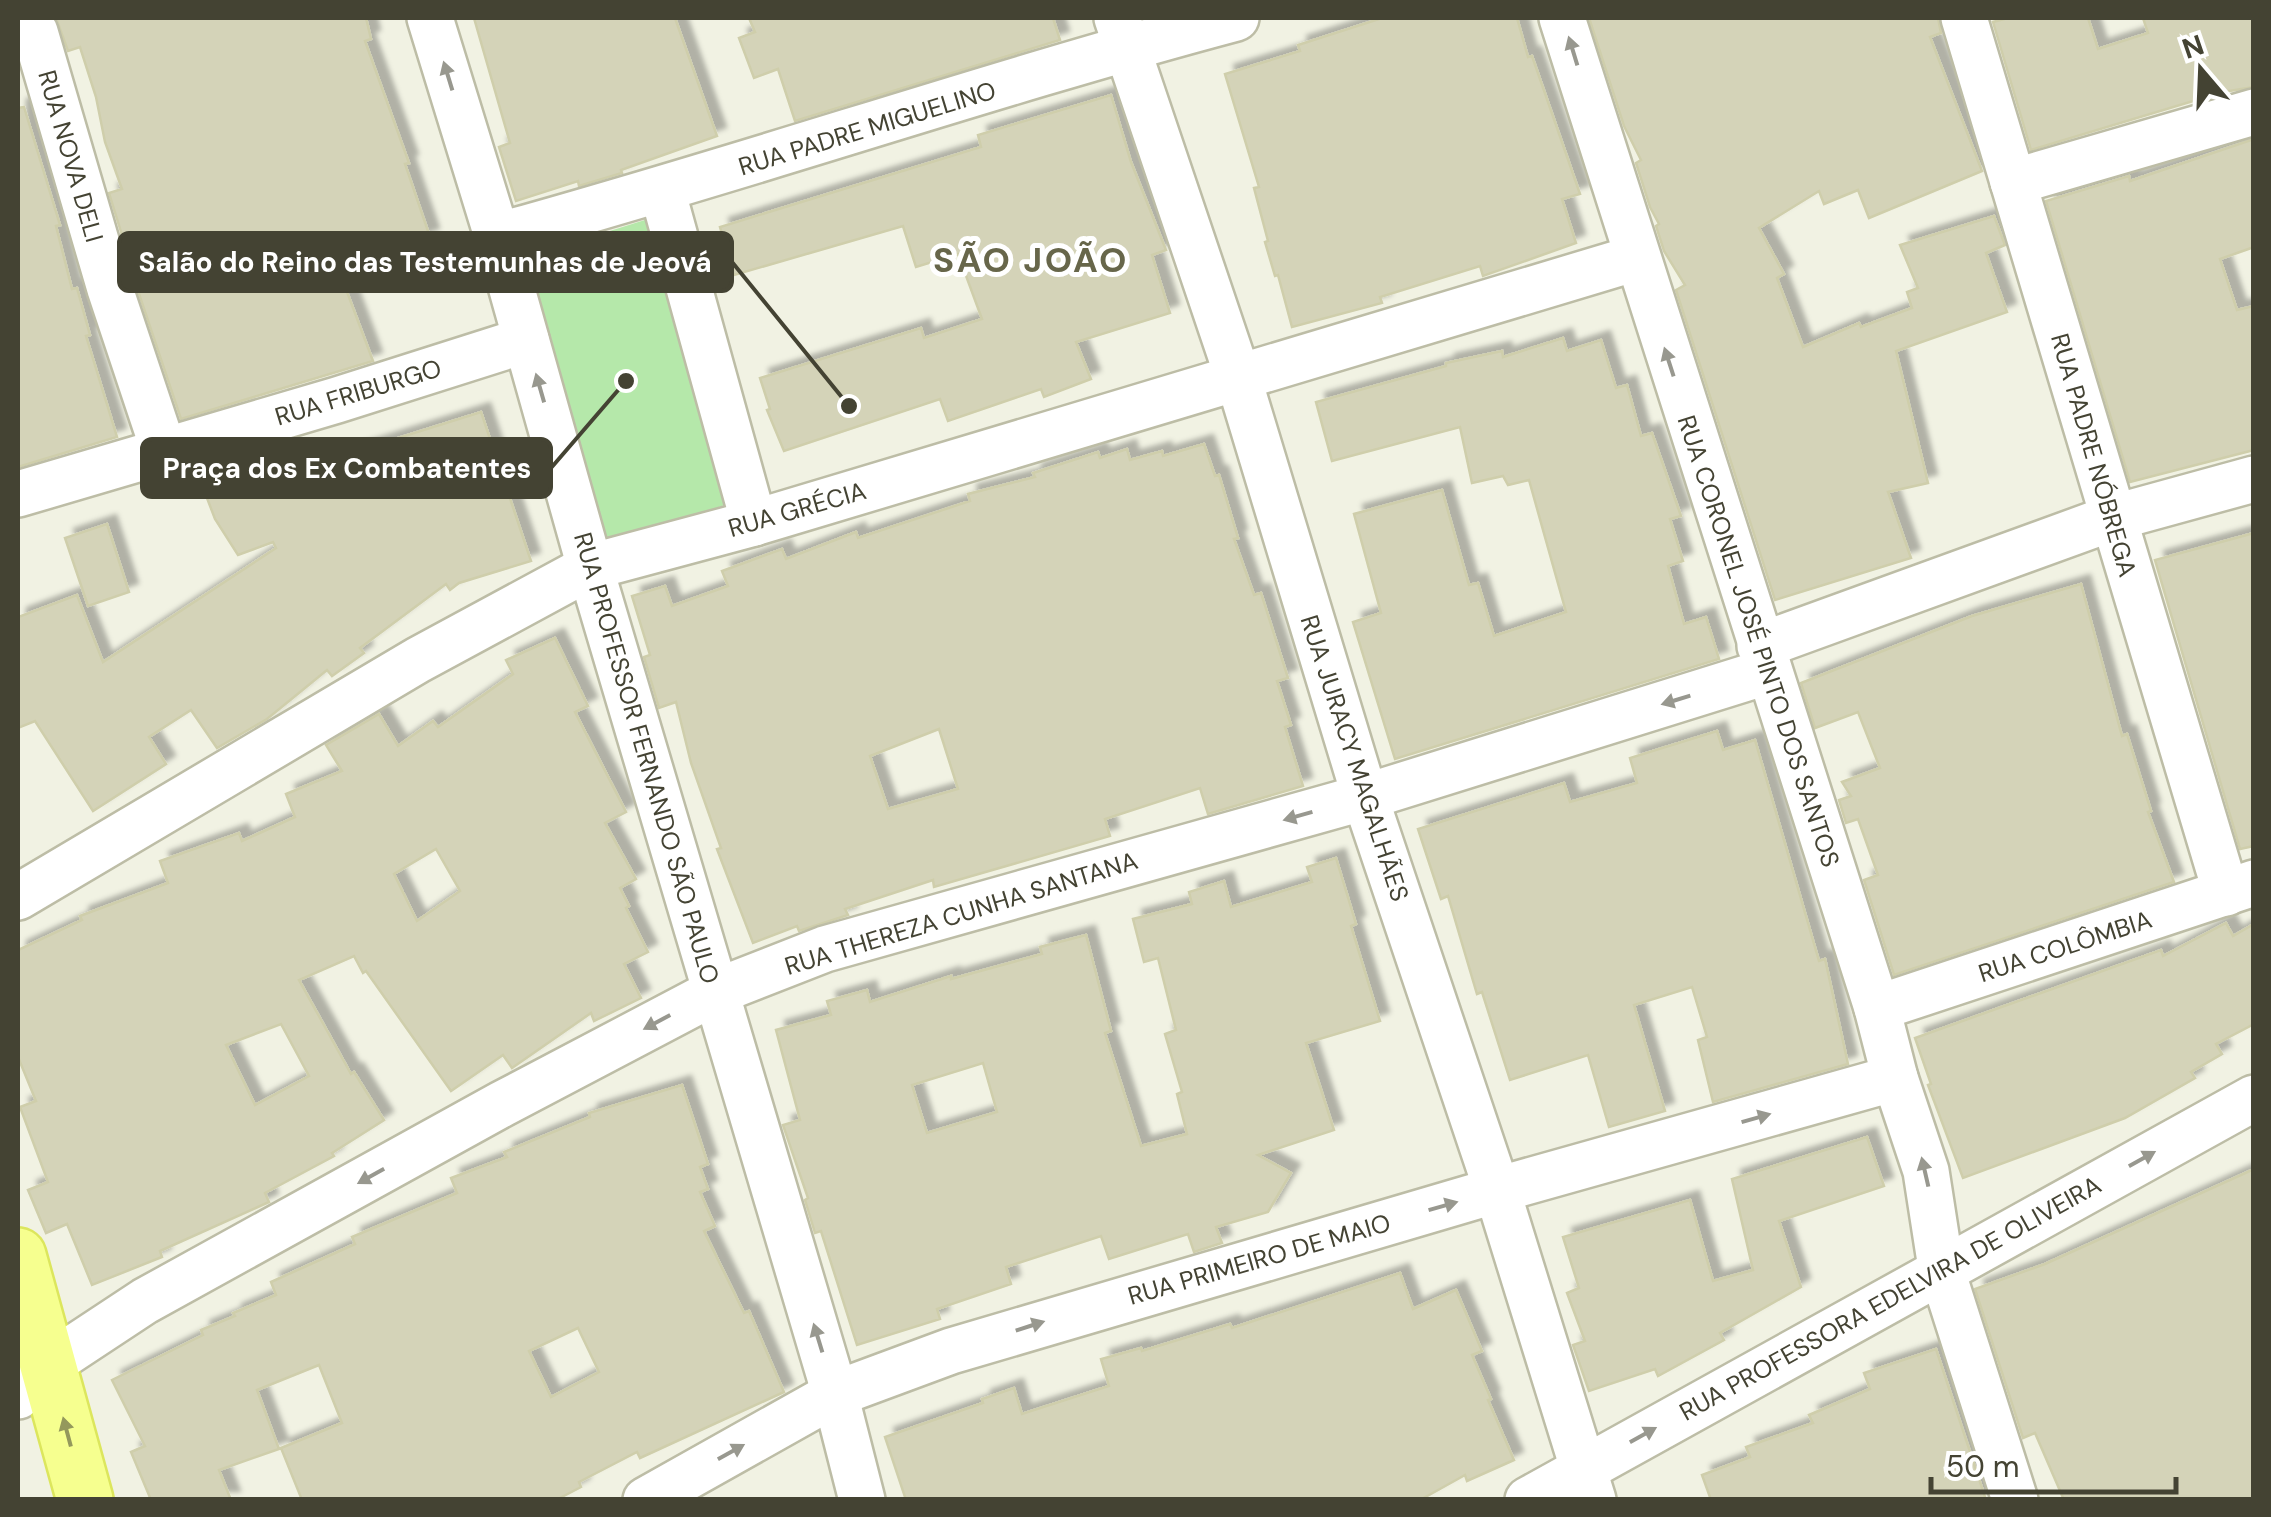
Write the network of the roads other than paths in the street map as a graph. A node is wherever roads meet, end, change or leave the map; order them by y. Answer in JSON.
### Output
{"nodes":[{"id":1,"x":430,"y":18,"type":"edge"},
{"id":2,"x":1236,"y":18,"type":"edge"},
{"id":3,"x":1562,"y":18,"type":"edge"},
{"id":4,"x":1964,"y":18,"type":"edge"},
{"id":5,"x":35,"y":32,"type":"dead end"},
{"id":6,"x":1122,"y":32,"type":"edge"},
{"id":7,"x":2254,"y":112,"type":"edge"},
{"id":8,"x":2013,"y":182,"type":"junction"},
{"id":9,"x":662,"y":190,"type":"junction"},
{"id":10,"x":497,"y":236,"type":"junction"},
{"id":11,"x":1636,"y":258,"type":"junction"},
{"id":12,"x":526,"y":340,"type":"junction"},
{"id":13,"x":1238,"y":378,"type":"junction"},
{"id":14,"x":164,"y":450,"type":"junction"},
{"id":15,"x":2254,"y":479,"type":"edge"},
{"id":16,"x":18,"y":494,"type":"edge"},
{"id":17,"x":2112,"y":518,"type":"junction"},
{"id":18,"x":754,"y":523,"type":"junction"},
{"id":19,"x":590,"y":566,"type":"junction"},
{"id":20,"x":1764,"y":658,"type":"junction"},
{"id":21,"x":1365,"y":797,"type":"junction"},
{"id":22,"x":2240,"y":888,"type":"edge"},
{"id":23,"x":18,"y":897,"type":"edge"},
{"id":24,"x":715,"y":992,"type":"junction"},
{"id":25,"x":1877,"y":1008,"type":"junction"},
{"id":26,"x":1895,"y":1078,"type":"junction"},
{"id":27,"x":2254,"y":1098,"type":"edge"},
{"id":28,"x":1498,"y":1190,"type":"junction"},
{"id":29,"x":18,"y":1256,"type":"edge"},
{"id":30,"x":1941,"y":1268,"type":"junction"},
{"id":31,"x":33,"y":1380,"type":"edge"},
{"id":32,"x":835,"y":1394,"type":"junction"},
{"id":33,"x":1588,"y":1484,"type":"edge"},
{"id":34,"x":85,"y":1500,"type":"edge"},
{"id":35,"x":646,"y":1500,"type":"edge"},
{"id":36,"x":862,"y":1500,"type":"edge"},
{"id":37,"x":1528,"y":1500,"type":"edge"},
{"id":38,"x":2014,"y":1500,"type":"edge"}],
"edges":[{"from":10,"to":1,"type":"street","name":"RUA PROFESSOR FERNANDO SÃO PAULO","one_way":true},
{"from":2,"to":6,"type":"street","name":"RUA PADRE MIGUELINO"},
{"from":11,"to":3,"type":"street","name":"RUA CORONEL JOSÉ PINTO DOS SANTOS","one_way":true},
{"from":4,"to":8,"type":"street","name":"RUA PADRE NÓBREGA"},
{"from":5,"to":14,"type":"street","name":"RUA NOVA DELI"},
{"from":6,"to":9,"type":"street","name":"RUA PADRE MIGUELINO"},
{"from":6,"to":13,"type":"street","name":"RUA JURACY MAGALHÃES"},
{"from":7,"to":8,"type":"street"},
{"from":8,"to":17,"type":"street","name":"RUA PADRE NÓBREGA"},
{"from":9,"to":10,"type":"street","name":"RUA PADRE MIGUELINO"},
{"from":9,"to":18,"type":"street"},
{"from":10,"to":12,"type":"street","name":"RUA PROFESSOR FERNANDO SÃO PAULO"},
{"from":11,"to":13,"type":"street","name":"RUA GRÉCIA"},
{"from":20,"to":11,"type":"street","name":"RUA CORONEL JOSÉ PINTO DOS SANTOS","one_way":true},
{"from":12,"to":14,"type":"street","name":"RUA FRIBURGO"},
{"from":19,"to":12,"type":"street","name":"RUA PROFESSOR FERNANDO SÃO PAULO","one_way":true},
{"from":13,"to":18,"type":"street","name":"RUA GRÉCIA"},
{"from":13,"to":21,"type":"street","name":"RUA JURACY MAGALHÃES"},
{"from":14,"to":16,"type":"street","name":"RUA FRIBURGO"},
{"from":15,"to":17,"type":"street","name":"RUA THEREZA CUNHA SANTANA"},
{"from":17,"to":20,"type":"street","name":"RUA THEREZA CUNHA SANTANA"},
{"from":17,"to":22,"type":"street","name":"RUA PADRE NÓBREGA"},
{"from":18,"to":19,"type":"street","name":"RUA GRÉCIA"},
{"from":19,"to":23,"type":"street","name":"RUA GRÉCIA"},
{"from":19,"to":24,"type":"street","name":"RUA PROFESSOR FERNANDO SÃO PAULO"},
{"from":20,"to":21,"type":"street","name":"RUA THEREZA CUNHA SANTANA","one_way":true},
{"from":20,"to":25,"type":"street","name":"RUA CORONEL JOSÉ PINTO DOS SANTOS"},
{"from":21,"to":24,"type":"street","name":"RUA THEREZA CUNHA SANTANA","one_way":true},
{"from":21,"to":28,"type":"street","name":"RUA JURACY MAGALHÃES"},
{"from":22,"to":25,"type":"street","name":"RUA COLÔMBIA"},
{"from":24,"to":31,"type":"street","name":"RUA THEREZA CUNHA SANTANA","one_way":true},
{"from":32,"to":24,"type":"street","name":"RUA PROFESSOR FERNANDO SÃO PAULO","one_way":true},
{"from":25,"to":26,"type":"street","name":"RUA CORONEL JOSÉ PINTO DOS SANTOS"},
{"from":28,"to":26,"type":"street","name":"RUA PRIMEIRO DE MAIO","one_way":true},
{"from":30,"to":26,"type":"street","name":"RUA CORONEL JOSÉ PINTO DOS SANTOS","one_way":true},
{"from":30,"to":27,"type":"street","name":"RUA PROFESSORA EDELVIRA DE OLIVEIRA","one_way":true},
{"from":32,"to":28,"type":"street","name":"RUA PRIMEIRO DE MAIO","one_way":true},
{"from":28,"to":33,"type":"street","name":"RUA JURACY MAGALHÃES"},
{"from":29,"to":31,"type":"main road"},
{"from":33,"to":30,"type":"street","name":"RUA PROFESSORA EDELVIRA DE OLIVEIRA","one_way":true},
{"from":30,"to":38,"type":"street","name":"RUA CORONEL JOSÉ PINTO DOS SANTOS"},
{"from":34,"to":31,"type":"main road","one_way":true},
{"from":35,"to":32,"type":"street","name":"RUA PRIMEIRO DE MAIO","one_way":true},
{"from":32,"to":36,"type":"street","name":"RUA PROFESSOR FERNANDO SÃO PAULO"},
{"from":33,"to":37,"type":"street","name":"RUA PROFESSORA EDELVIRA DE OLIVEIRA"}]}
